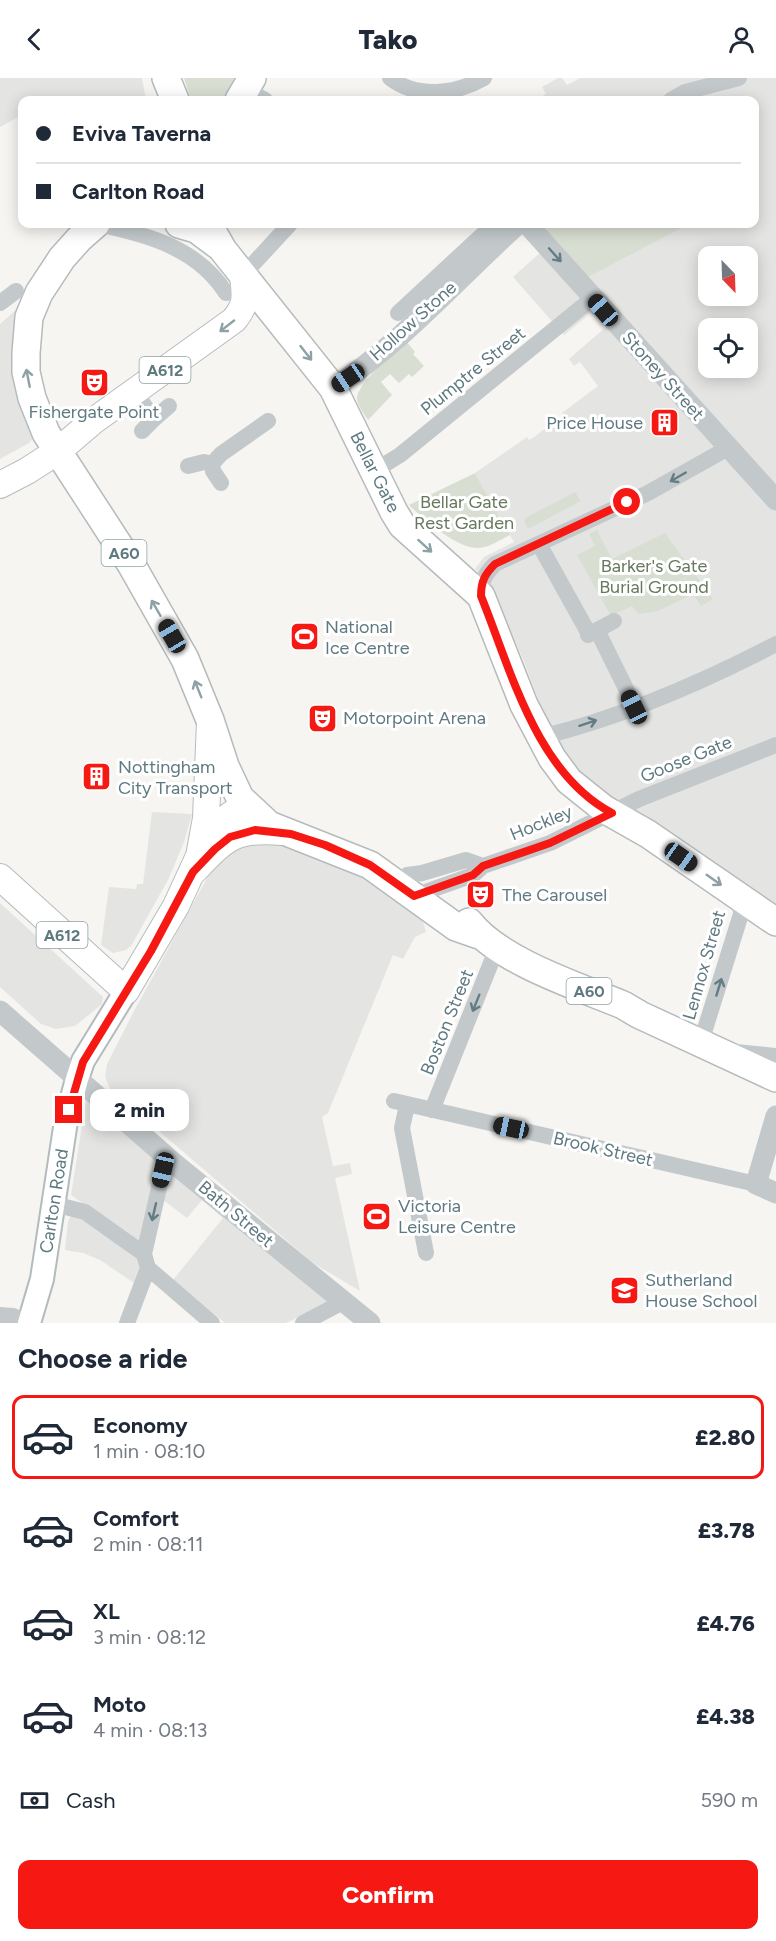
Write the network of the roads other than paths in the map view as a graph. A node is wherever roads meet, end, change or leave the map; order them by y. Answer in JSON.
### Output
{"nodes":[{"id":1,"x":390,"y":78,"type":"edge"},
{"id":2,"x":484,"y":78,"type":"edge"},
{"id":3,"x":740,"y":78,"type":"edge"},
{"id":4,"x":678,"y":96,"type":"edge"},
{"id":5,"x":95,"y":228,"type":"edge"},
{"id":6,"x":193,"y":228,"type":"edge"},
{"id":7,"x":210,"y":228,"type":"edge"},
{"id":8,"x":286,"y":228,"type":"edge"},
{"id":9,"x":514,"y":228,"type":"edge"},
{"id":10,"x":531,"y":228,"type":"edge"},
{"id":11,"x":485,"y":232,"type":"edge"},
{"id":12,"x":223,"y":250,"type":"junction"},
{"id":13,"x":234,"y":284,"type":"junction"},
{"id":14,"x":16,"y":291,"type":"dead end"},
{"id":15,"x":593,"y":298,"type":"junction"},
{"id":16,"x":0,"y":303,"type":"edge"},
{"id":17,"x":399,"y":313,"type":"dead end"},
{"id":18,"x":333,"y":388,"type":"junction"},
{"id":19,"x":135,"y":392,"type":"junction"},
{"id":20,"x":169,"y":406,"type":"dead end"},
{"id":21,"x":154,"y":419,"type":"junction"},
{"id":22,"x":268,"y":421,"type":"dead end"},
{"id":23,"x":142,"y":432,"type":"dead end"},
{"id":24,"x":728,"y":448,"type":"junction"},
{"id":25,"x":58,"y":451,"type":"junction"},
{"id":26,"x":212,"y":465,"type":"junction"},
{"id":27,"x":188,"y":466,"type":"dead end"},
{"id":28,"x":374,"y":471,"type":"junction"},
{"id":29,"x":220,"y":483,"type":"dead end"},
{"id":30,"x":0,"y":485,"type":"edge"},
{"id":31,"x":776,"y":500,"type":"edge"},
{"id":32,"x":539,"y":544,"type":"junction"},
{"id":33,"x":481,"y":596,"type":"junction"},
{"id":34,"x":614,"y":621,"type":"dead end"},
{"id":35,"x":590,"y":634,"type":"junction"},
{"id":36,"x":776,"y":644,"type":"edge"},
{"id":37,"x":634,"y":707,"type":"junction"},
{"id":38,"x":210,"y":720,"type":"junction"},
{"id":39,"x":541,"y":737,"type":"junction"},
{"id":40,"x":776,"y":745,"type":"edge"},
{"id":41,"x":248,"y":806,"type":"junction"},
{"id":42,"x":612,"y":813,"type":"junction"},
{"id":43,"x":283,"y":832,"type":"junction"},
{"id":44,"x":325,"y":845,"type":"junction"},
{"id":45,"x":202,"y":846,"type":"junction"},
{"id":46,"x":483,"y":866,"type":"junction"},
{"id":47,"x":193,"y":872,"type":"junction"},
{"id":48,"x":417,"y":887,"type":"junction"},
{"id":49,"x":6,"y":888,"type":"edge"},
{"id":50,"x":740,"y":899,"type":"junction"},
{"id":51,"x":776,"y":922,"type":"edge"},
{"id":52,"x":488,"y":942,"type":"junction"},
{"id":53,"x":126,"y":991,"type":"junction"},
{"id":54,"x":0,"y":1011,"type":"edge"},
{"id":55,"x":708,"y":1045,"type":"junction"},
{"id":56,"x":776,"y":1056,"type":"edge"},
{"id":57,"x":776,"y":1078,"type":"edge"},
{"id":58,"x":77,"y":1080,"type":"junction"},
{"id":59,"x":432,"y":1110,"type":"junction"},
{"id":60,"x":776,"y":1116,"type":"edge"},
{"id":61,"x":164,"y":1155,"type":"junction"},
{"id":62,"x":756,"y":1184,"type":"junction"},
{"id":63,"x":776,"y":1193,"type":"edge"},
{"id":64,"x":54,"y":1204,"type":"junction"},
{"id":65,"x":426,"y":1253,"type":"dead end"},
{"id":66,"x":146,"y":1261,"type":"junction"},
{"id":67,"x":343,"y":1302,"type":"junction"},
{"id":68,"x":0,"y":1315,"type":"edge"},
{"id":69,"x":29,"y":1323,"type":"edge"},
{"id":70,"x":127,"y":1323,"type":"edge"},
{"id":71,"x":212,"y":1323,"type":"edge"},
{"id":72,"x":303,"y":1323,"type":"edge"},
{"id":73,"x":370,"y":1323,"type":"edge"}],
"edges":[{"from":1,"to":2,"type":"street"},
{"from":3,"to":4,"type":"street"},
{"from":5,"to":13,"type":"street"},
{"from":25,"to":5,"type":"highway","number":"A60","one_way":true},
{"from":6,"to":12,"type":"highway"},
{"from":7,"to":12,"type":"highway"},
{"from":8,"to":13,"type":"street"},
{"from":9,"to":18,"type":"street","name":"Hollow Stone"},
{"from":10,"to":15,"type":"street","name":"Stoney Street","one_way":true},
{"from":11,"to":17,"type":"street"},
{"from":12,"to":13,"type":"highway"},
{"from":13,"to":18,"type":"highway","one_way":true},
{"from":13,"to":19,"type":"main road","number":"A612","one_way":true},
{"from":14,"to":16,"type":"street"},
{"from":15,"to":24,"type":"street","name":"Stoney Street"},
{"from":15,"to":28,"type":"street","name":"Plumptre Street"},
{"from":18,"to":28,"type":"highway","name":"Bellar Gate"},
{"from":19,"to":21,"type":"street"},
{"from":19,"to":25,"type":"main road","number":"A612"},
{"from":20,"to":21,"type":"street"},
{"from":21,"to":23,"type":"street"},
{"from":22,"to":26,"type":"street"},
{"from":24,"to":31,"type":"street","name":"Stoney Street"},
{"from":24,"to":32,"type":"street","one_way":true},
{"from":25,"to":30,"type":"main road","number":"A612"},
{"from":38,"to":25,"type":"highway","number":"A60","one_way":true},
{"from":26,"to":27,"type":"street"},
{"from":26,"to":29,"type":"street"},
{"from":28,"to":33,"type":"highway","name":"Bellar Gate","one_way":true},
{"from":32,"to":33,"type":"street"},
{"from":32,"to":35,"type":"street"},
{"from":33,"to":39,"type":"highway"},
{"from":34,"to":35,"type":"street"},
{"from":35,"to":37,"type":"street"},
{"from":36,"to":37,"type":"street"},
{"from":39,"to":37,"type":"street","one_way":true},
{"from":38,"to":41,"type":"highway","number":"A60"},
{"from":38,"to":45,"type":"main road"},
{"from":39,"to":42,"type":"highway"},
{"from":40,"to":42,"type":"street","name":"Goose Gate"},
{"from":41,"to":43,"type":"highway","number":"A60"},
{"from":41,"to":44,"type":"highway","number":"A60"},
{"from":41,"to":45,"type":"main road"},
{"from":42,"to":46,"type":"street","name":"Hockley"},
{"from":42,"to":50,"type":"highway","one_way":true},
{"from":43,"to":44,"type":"highway","number":"A60"},
{"from":43,"to":47,"type":"main road"},
{"from":44,"to":48,"type":"highway","number":"A60"},
{"from":45,"to":47,"type":"main road"},
{"from":46,"to":48,"type":"street","name":"Hockley"},
{"from":46,"to":48,"type":"street","name":"Hockley"},
{"from":47,"to":53,"type":"main road"},
{"from":48,"to":52,"type":"highway","number":"A60"},
{"from":49,"to":53,"type":"main road","number":"A612"},
{"from":50,"to":51,"type":"highway"},
{"from":55,"to":50,"type":"street","name":"Lennox Street","one_way":true},
{"from":52,"to":55,"type":"highway","number":"A60"},
{"from":52,"to":59,"type":"street","name":"Boston Street","one_way":true},
{"from":53,"to":58,"type":"main road","name":"Carlton Road"},
{"from":54,"to":58,"type":"street","name":"Bath Street"},
{"from":55,"to":56,"type":"street"},
{"from":55,"to":57,"type":"highway","number":"A60"},
{"from":58,"to":61,"type":"street","name":"Bath Street"},
{"from":58,"to":64,"type":"main road","name":"Carlton Road"},
{"from":59,"to":62,"type":"street","name":"Brook Street"},
{"from":59,"to":65,"type":"street","name":"Brook Street"},
{"from":60,"to":62,"type":"street"},
{"from":61,"to":66,"type":"street","one_way":true},
{"from":61,"to":67,"type":"street","name":"Bath Street"},
{"from":62,"to":63,"type":"street","name":"Brook Street"},
{"from":64,"to":66,"type":"street"},
{"from":64,"to":69,"type":"main road","name":"Carlton Road"},
{"from":66,"to":70,"type":"street"},
{"from":66,"to":71,"type":"street"},
{"from":67,"to":72,"type":"street"},
{"from":67,"to":73,"type":"street","name":"Bath Street"},
{"from":68,"to":69,"type":"street"}]}
